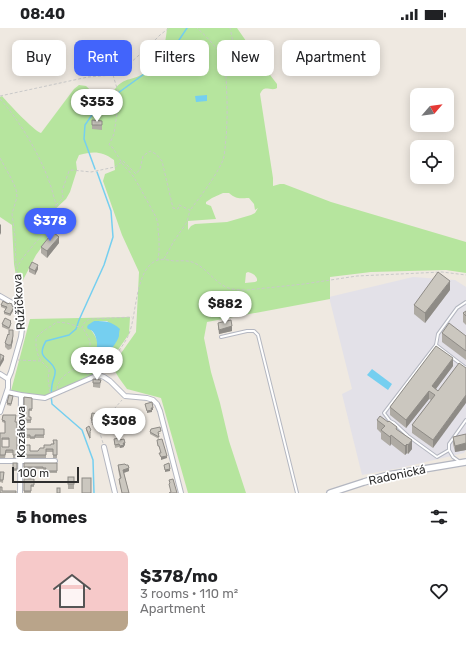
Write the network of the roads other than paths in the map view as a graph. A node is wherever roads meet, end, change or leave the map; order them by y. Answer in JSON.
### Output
{"nodes":[{"id":1,"x":0,"y":296,"type":"edge"},
{"id":2,"x":466,"y":302,"type":"edge"},
{"id":3,"x":222,"y":337,"type":"dead end"},
{"id":4,"x":436,"y":345,"type":"junction"},
{"id":5,"x":466,"y":368,"type":"edge"},
{"id":6,"x":0,"y":374,"type":"edge"},
{"id":7,"x":8,"y":379,"type":"junction"},
{"id":8,"x":7,"y":392,"type":"junction"},
{"id":9,"x":21,"y":395,"type":"junction"},
{"id":10,"x":0,"y":412,"type":"edge"},
{"id":11,"x":466,"y":420,"type":"edge"},
{"id":12,"x":104,"y":447,"type":"road end"},
{"id":13,"x":449,"y":450,"type":"junction"},
{"id":14,"x":0,"y":461,"type":"edge"},
{"id":15,"x":21,"y":461,"type":"junction"},
{"id":16,"x":54,"y":461,"type":"edge"},
{"id":17,"x":464,"y":462,"type":"edge"},
{"id":18,"x":20,"y":493,"type":"edge"},
{"id":19,"x":115,"y":493,"type":"edge"},
{"id":20,"x":181,"y":493,"type":"edge"},
{"id":21,"x":297,"y":493,"type":"edge"},
{"id":22,"x":330,"y":493,"type":"edge"}],
"edges":[{"from":1,"to":7,"type":"street","name":"Růžičkova"},
{"from":2,"to":4,"type":"lane"},
{"from":3,"to":21,"type":"lane"},
{"from":4,"to":5,"type":"lane"},
{"from":4,"to":13,"type":"lane"},
{"from":6,"to":7,"type":"street"},
{"from":7,"to":8,"type":"street","name":"Růžičkova"},
{"from":8,"to":9,"type":"street"},
{"from":8,"to":10,"type":"street","name":"Růžičkova"},
{"from":9,"to":15,"type":"street","name":"Kozákova"},
{"from":9,"to":20,"type":"street"},
{"from":11,"to":13,"type":"lane"},
{"from":12,"to":19,"type":"street"},
{"from":13,"to":17,"type":"lane"},
{"from":14,"to":15,"type":"street"},
{"from":15,"to":16,"type":"street"},
{"from":15,"to":18,"type":"street","name":"Kozákova"},
{"from":17,"to":22,"type":"street","name":"Radonická"}]}
